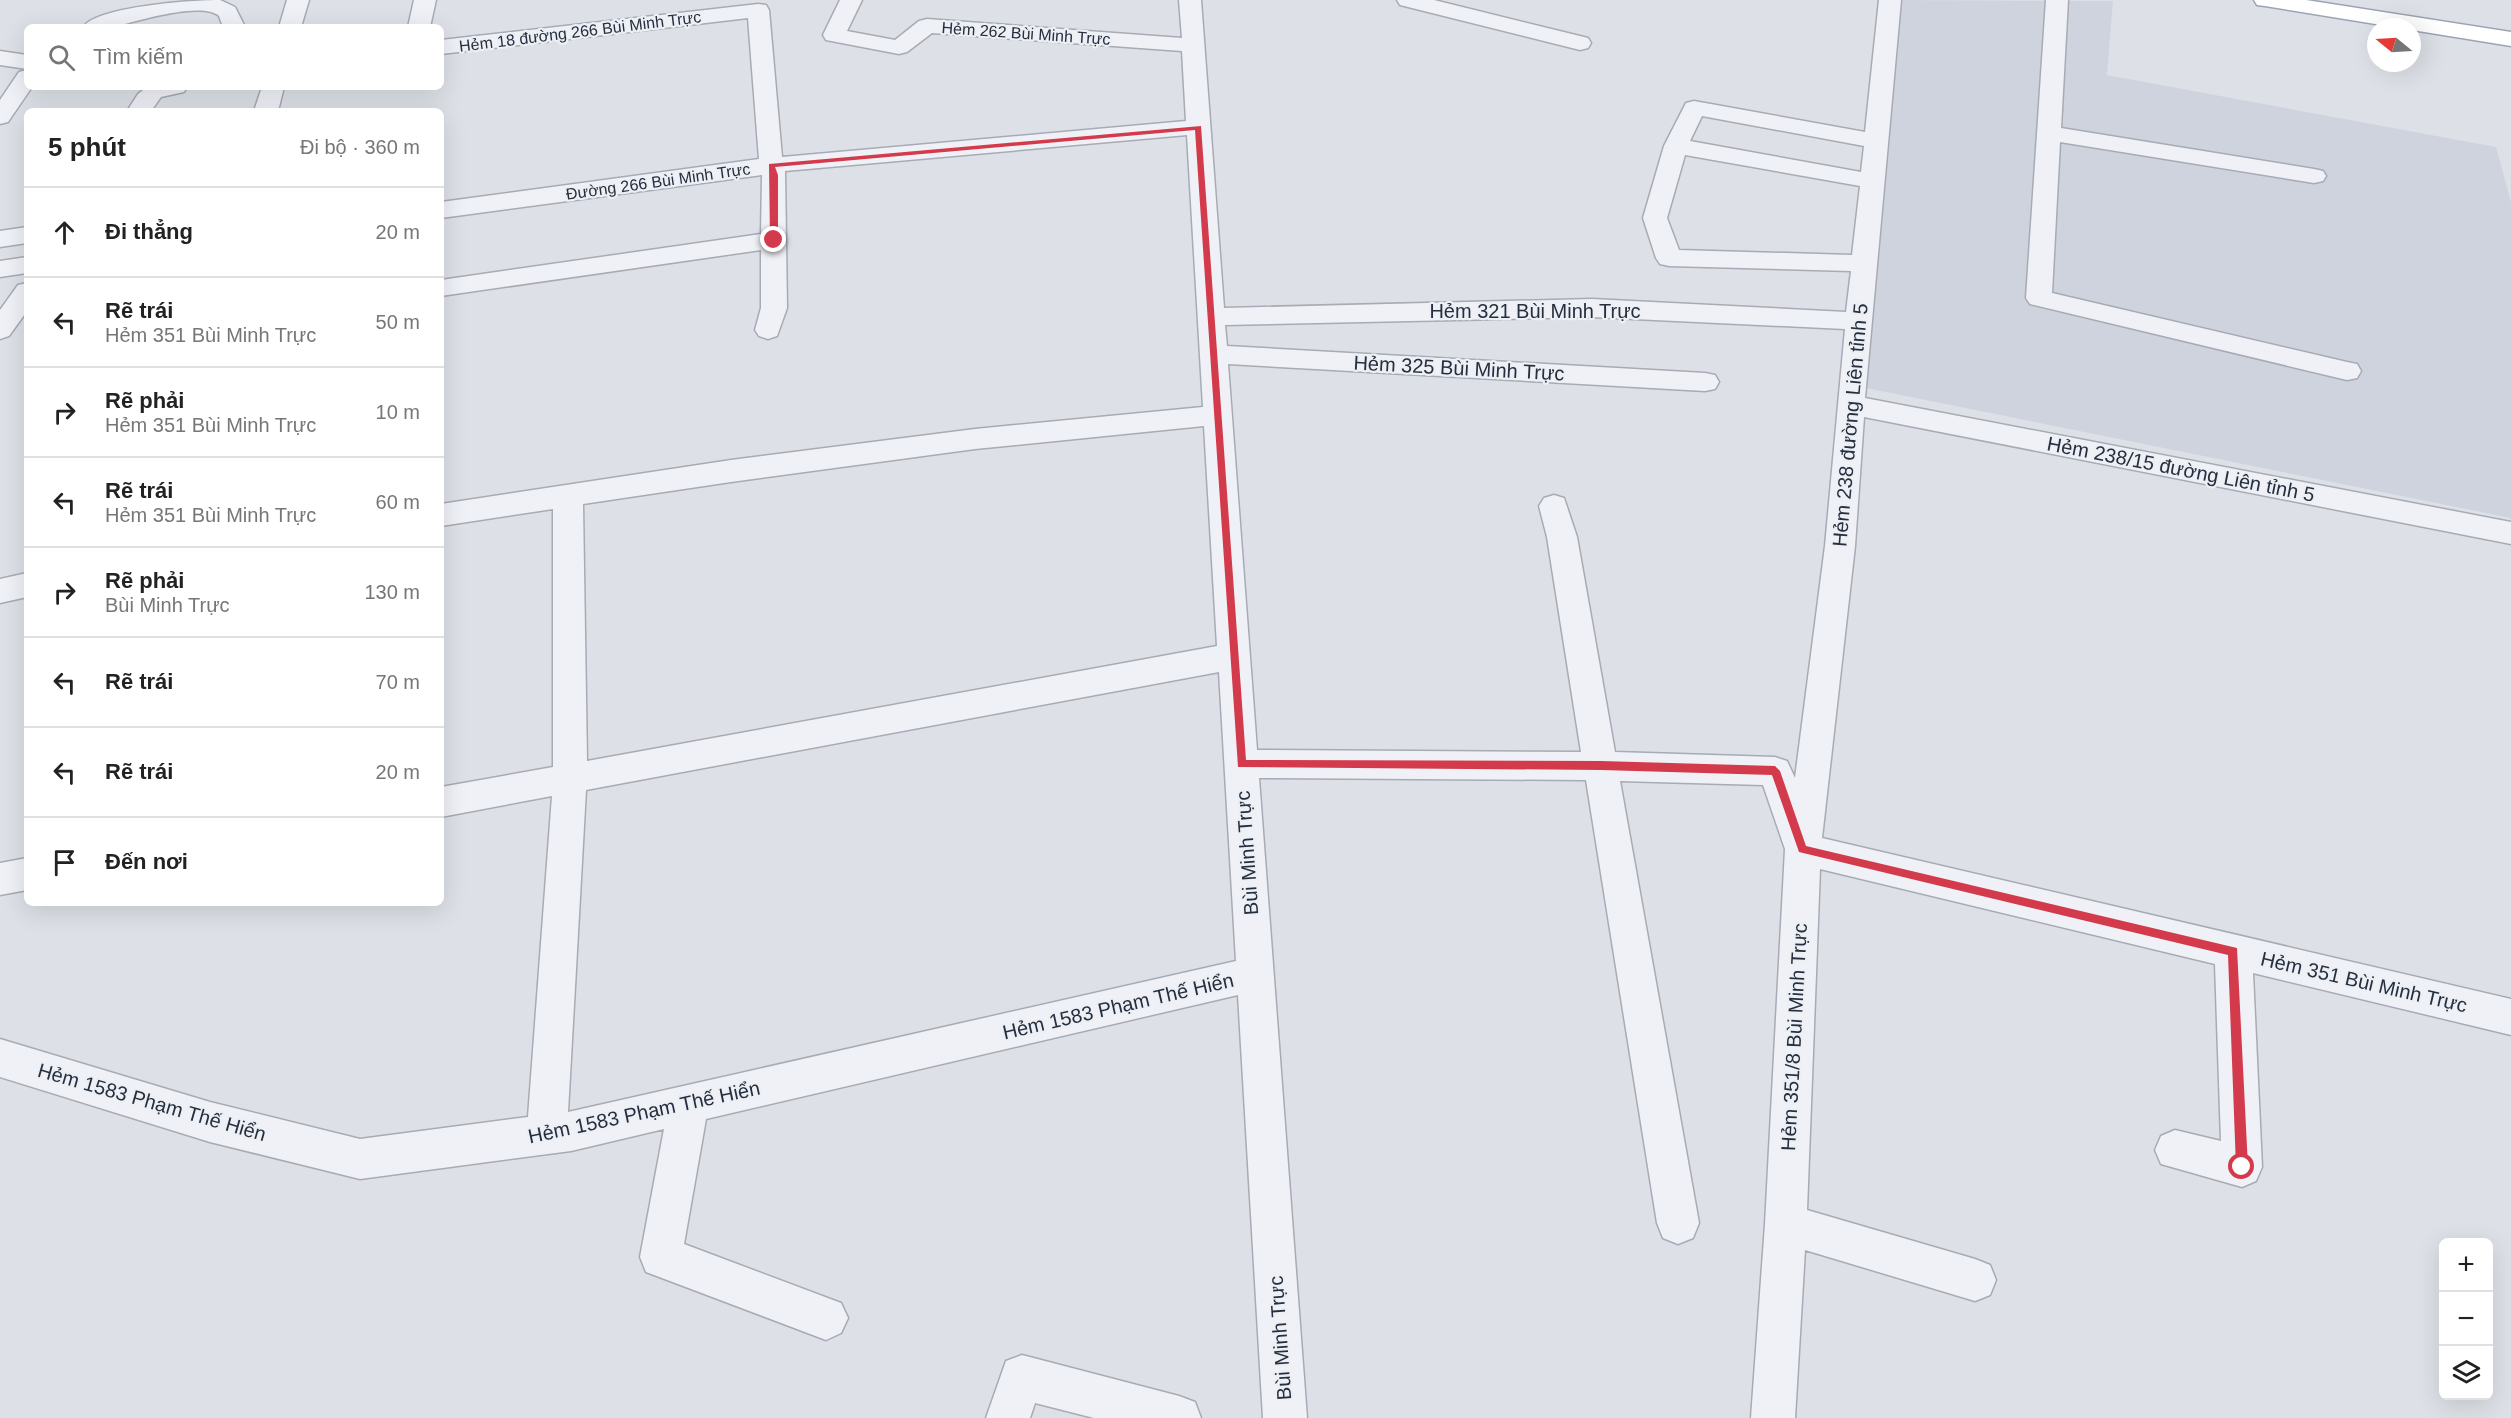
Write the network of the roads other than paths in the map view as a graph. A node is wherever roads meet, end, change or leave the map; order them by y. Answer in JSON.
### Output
{"nodes":[{"id":1,"x":298,"y":0,"type":"edge"},
{"id":2,"x":425,"y":0,"type":"edge"},
{"id":3,"x":851,"y":0,"type":"edge"},
{"id":4,"x":1190,"y":0,"type":"edge"},
{"id":5,"x":1408,"y":0,"type":"edge"},
{"id":6,"x":1890,"y":0,"type":"edge"},
{"id":7,"x":2057,"y":0,"type":"edge"},
{"id":8,"x":2265,"y":0,"type":"edge"},
{"id":9,"x":2294,"y":2,"type":"edge"},
{"id":10,"x":104,"y":24,"type":"edge"},
{"id":11,"x":233,"y":24,"type":"edge"},
{"id":12,"x":291,"y":24,"type":"edge"},
{"id":13,"x":420,"y":24,"type":"edge"},
{"id":14,"x":2511,"y":39,"type":"edge"},
{"id":15,"x":1580,"y":43,"type":"dead end"},
{"id":16,"x":1193,"y":45,"type":"junction"},
{"id":17,"x":444,"y":47,"type":"edge"},
{"id":18,"x":0,"y":58,"type":"edge"},
{"id":19,"x":24,"y":62,"type":"edge"},
{"id":20,"x":24,"y":81,"type":"edge"},
{"id":21,"x":162,"y":90,"type":"edge"},
{"id":22,"x":272,"y":90,"type":"edge"},
{"id":23,"x":140,"y":108,"type":"edge"},
{"id":24,"x":267,"y":108,"type":"edge"},
{"id":25,"x":0,"y":117,"type":"edge"},
{"id":26,"x":1199,"y":127,"type":"junction"},
{"id":27,"x":2048,"y":133,"type":"junction"},
{"id":28,"x":1877,"y":141,"type":"junction"},
{"id":29,"x":1676,"y":146,"type":"junction"},
{"id":30,"x":771,"y":165,"type":"junction"},
{"id":31,"x":2314,"y":176,"type":"dead end"},
{"id":32,"x":1872,"y":181,"type":"junction"},
{"id":33,"x":444,"y":210,"type":"edge"},
{"id":34,"x":24,"y":236,"type":"edge"},
{"id":35,"x":0,"y":239,"type":"edge"},
{"id":36,"x":774,"y":240,"type":"junction"},
{"id":37,"x":1865,"y":263,"type":"junction"},
{"id":38,"x":444,"y":288,"type":"edge"},
{"id":39,"x":24,"y":295,"type":"edge"},
{"id":40,"x":1211,"y":317,"type":"junction"},
{"id":41,"x":1858,"y":321,"type":"junction"},
{"id":42,"x":0,"y":330,"type":"edge"},
{"id":43,"x":768,"y":330,"type":"dead end"},
{"id":44,"x":1213,"y":354,"type":"junction"},
{"id":45,"x":2347,"y":371,"type":"dead end"},
{"id":46,"x":1705,"y":382,"type":"dead end"},
{"id":47,"x":1851,"y":405,"type":"junction"},
{"id":48,"x":1218,"y":415,"type":"junction"},
{"id":49,"x":568,"y":496,"type":"junction"},
{"id":50,"x":1554,"y":506,"type":"dead end"},
{"id":51,"x":444,"y":515,"type":"edge"},
{"id":52,"x":2511,"y":533,"type":"edge"},
{"id":53,"x":24,"y":586,"type":"edge"},
{"id":54,"x":0,"y":591,"type":"edge"},
{"id":55,"x":1234,"y":656,"type":"junction"},
{"id":56,"x":1241,"y":764,"type":"junction"},
{"id":57,"x":1601,"y":766,"type":"junction"},
{"id":58,"x":570,"y":779,"type":"junction"},
{"id":59,"x":444,"y":801,"type":"edge"},
{"id":60,"x":1803,"y":849,"type":"junction"},
{"id":61,"x":24,"y":875,"type":"edge"},
{"id":62,"x":0,"y":879,"type":"edge"},
{"id":63,"x":2233,"y":951,"type":"junction"},
{"id":64,"x":1255,"y":974,"type":"junction"},
{"id":65,"x":2511,"y":1017,"type":"edge"},
{"id":66,"x":0,"y":1058,"type":"edge"},
{"id":67,"x":689,"y":1104,"type":"junction"},
{"id":68,"x":547,"y":1134,"type":"junction"},
{"id":69,"x":2175,"y":1150,"type":"dead end"},
{"id":70,"x":1678,"y":1223,"type":"dead end"},
{"id":71,"x":1786,"y":1224,"type":"junction"},
{"id":72,"x":1975,"y":1280,"type":"dead end"},
{"id":73,"x":826,"y":1318,"type":"dead end"},
{"id":74,"x":1008,"y":1418,"type":"edge"},
{"id":75,"x":1179,"y":1418,"type":"edge"},
{"id":76,"x":1285,"y":1418,"type":"edge"},
{"id":77,"x":1773,"y":1418,"type":"edge"}],
"edges":[{"from":1,"to":12,"type":"street"},
{"from":2,"to":13,"type":"street"},
{"from":3,"to":16,"type":"street","name":"Hẻm 262 Bùi Minh Trực"},
{"from":4,"to":16,"type":"street","name":"Bùi Minh Trực"},
{"from":5,"to":15,"type":"street"},
{"from":6,"to":28,"type":"street","name":"Hẻm 238 đường Liên tỉnh 5"},
{"from":7,"to":27,"type":"street"},
{"from":8,"to":9,"type":"main road"},
{"from":9,"to":14,"type":"main road"},
{"from":10,"to":11,"type":"street"},
{"from":16,"to":26,"type":"street","name":"Bùi Minh Trực"},
{"from":17,"to":30,"type":"street","name":"Hẻm 18 đường 266 Bùi Minh Trực"},
{"from":18,"to":19,"type":"street"},
{"from":20,"to":25,"type":"street"},
{"from":21,"to":23,"type":"street"},
{"from":22,"to":24,"type":"street"},
{"from":26,"to":30,"type":"street","name":"Đường 266 Bùi Minh Trực"},
{"from":26,"to":40,"type":"street","name":"Bùi Minh Trực"},
{"from":27,"to":31,"type":"street"},
{"from":27,"to":45,"type":"street"},
{"from":28,"to":29,"type":"street"},
{"from":28,"to":32,"type":"street","name":"Hẻm 238 đường Liên tỉnh 5"},
{"from":29,"to":32,"type":"street"},
{"from":29,"to":37,"type":"street"},
{"from":30,"to":33,"type":"street","name":"Đường 266 Bùi Minh Trực"},
{"from":30,"to":36,"type":"street","name":"Hẻm 18 đường 266 Bùi Minh Trực"},
{"from":32,"to":37,"type":"street","name":"Hẻm 238 đường Liên tỉnh 5"},
{"from":34,"to":35,"type":"street"},
{"from":36,"to":38,"type":"street"},
{"from":36,"to":43,"type":"street","name":"Hẻm 18 đường 266 Bùi Minh Trực"},
{"from":37,"to":41,"type":"street","name":"Hẻm 238 đường Liên tỉnh 5"},
{"from":39,"to":42,"type":"street"},
{"from":40,"to":41,"type":"street","name":"Hẻm 321 Bùi Minh Trực"},
{"from":40,"to":44,"type":"street","name":"Bùi Minh Trực"},
{"from":41,"to":47,"type":"street","name":"Hẻm 238 đường Liên tỉnh 5"},
{"from":44,"to":46,"type":"street","name":"Hẻm 325 Bùi Minh Trực"},
{"from":44,"to":48,"type":"street","name":"Bùi Minh Trực"},
{"from":47,"to":52,"type":"street","name":"Hẻm 238/15 đường Liên tỉnh 5"},
{"from":47,"to":60,"type":"street","name":"Hẻm 238 đường Liên tỉnh 5"},
{"from":48,"to":49,"type":"street"},
{"from":48,"to":55,"type":"street","name":"Bùi Minh Trực"},
{"from":49,"to":51,"type":"street"},
{"from":49,"to":58,"type":"street"},
{"from":50,"to":57,"type":"street"},
{"from":53,"to":54,"type":"street"},
{"from":55,"to":56,"type":"street","name":"Bùi Minh Trực"},
{"from":55,"to":58,"type":"street"},
{"from":56,"to":57,"type":"street"},
{"from":56,"to":64,"type":"street","name":"Bùi Minh Trực"},
{"from":57,"to":60,"type":"street"},
{"from":57,"to":70,"type":"street"},
{"from":58,"to":59,"type":"street"},
{"from":58,"to":68,"type":"street"},
{"from":60,"to":63,"type":"street","name":"Hẻm 351 Bùi Minh Trực"},
{"from":60,"to":71,"type":"street","name":"Hẻm 351/8 Bùi Minh Trực"},
{"from":61,"to":62,"type":"street"},
{"from":63,"to":65,"type":"street","name":"Hẻm 351 Bùi Minh Trực"},
{"from":63,"to":69,"type":"street"},
{"from":64,"to":67,"type":"street","name":"Hẻm 1583 Phạm Thế Hiển"},
{"from":64,"to":76,"type":"street","name":"Bùi Minh Trực"},
{"from":66,"to":68,"type":"street","name":"Hẻm 1583 Phạm Thế Hiển"},
{"from":67,"to":68,"type":"street","name":"Hẻm 1583 Phạm Thế Hiển"},
{"from":67,"to":73,"type":"street"},
{"from":71,"to":72,"type":"street"},
{"from":71,"to":77,"type":"street","name":"Hẻm 351/8 Bùi Minh Trực"},
{"from":74,"to":75,"type":"street"}]}
